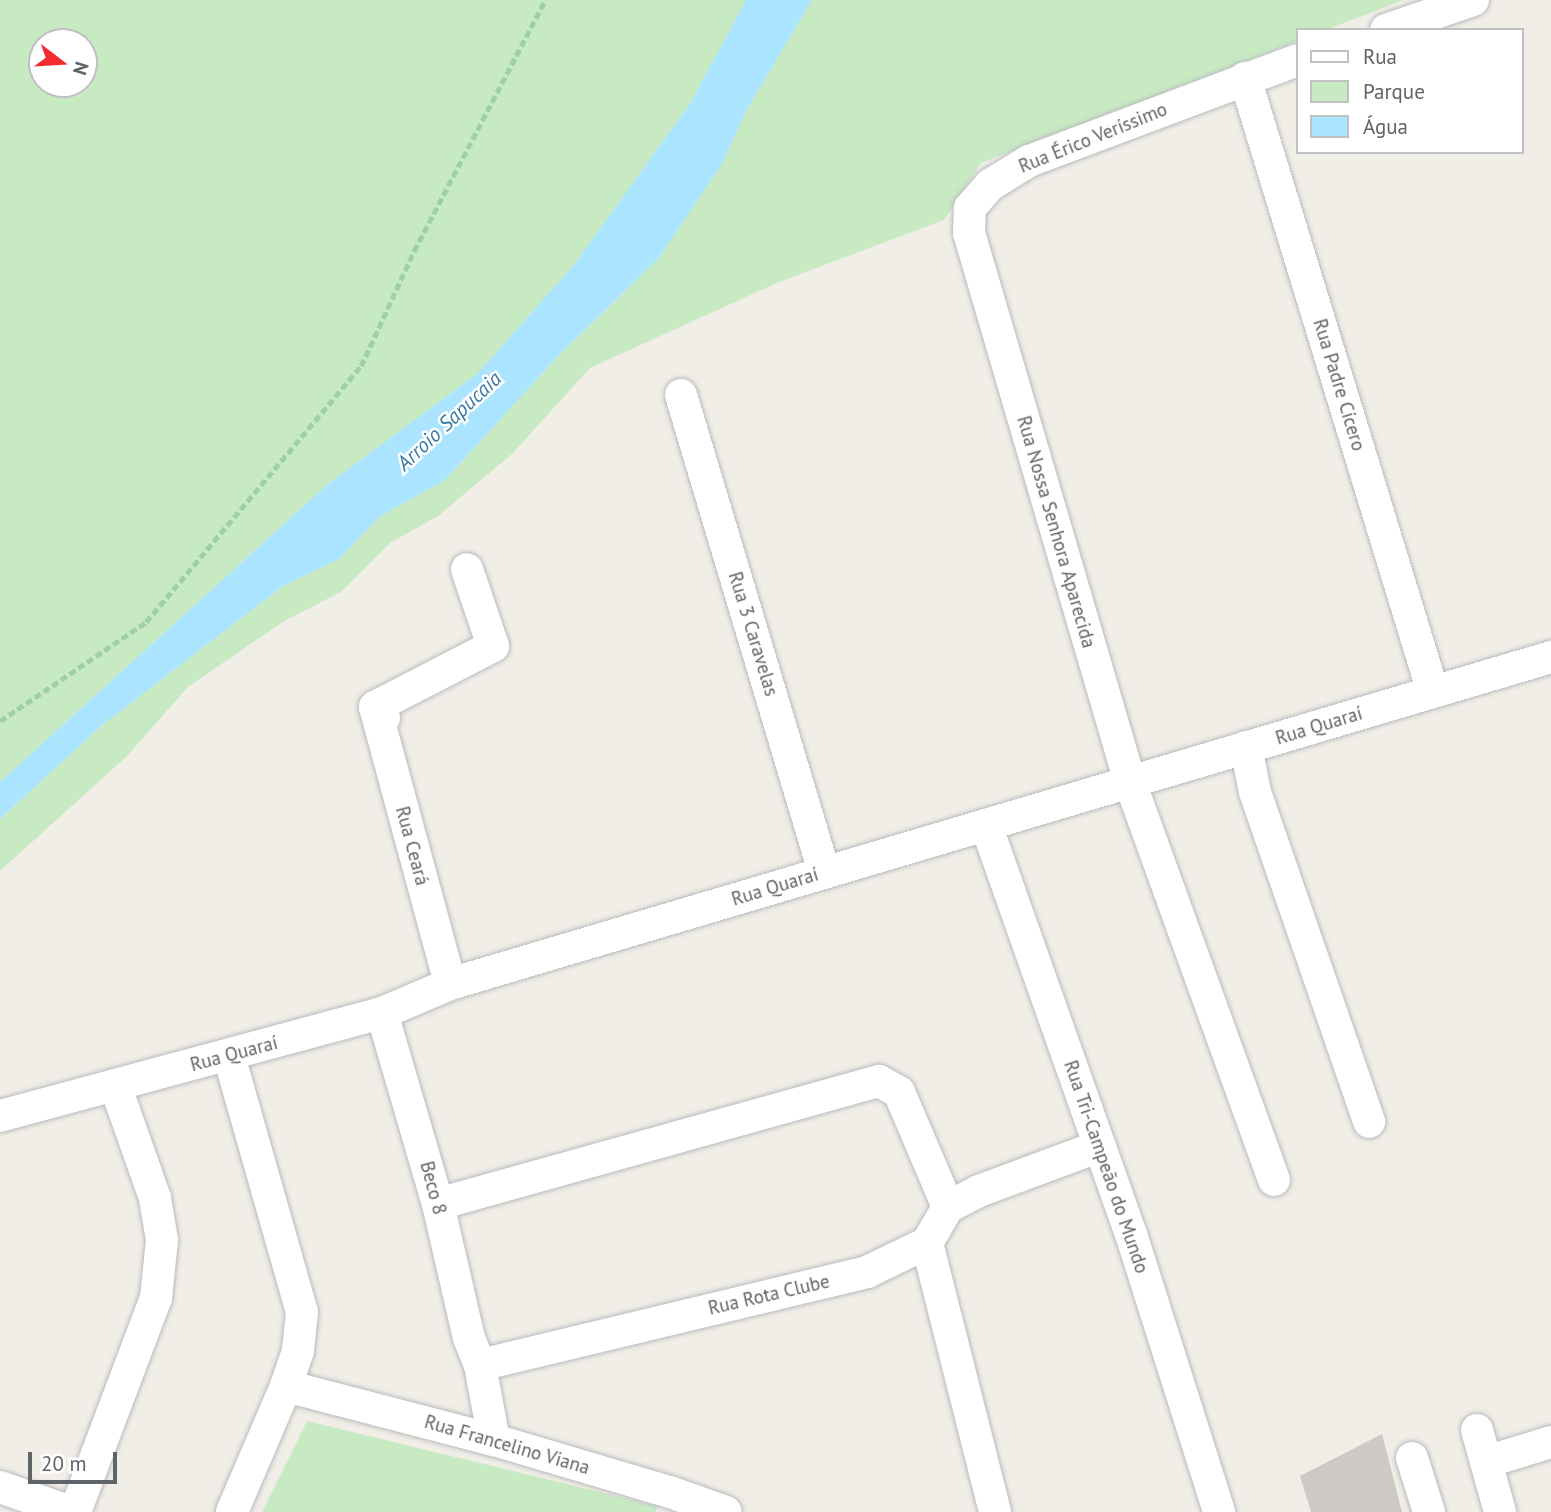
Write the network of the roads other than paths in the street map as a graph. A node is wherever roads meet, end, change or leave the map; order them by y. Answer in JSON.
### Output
{"nodes":[{"id":1,"x":1473,"y":0,"type":"edge"},
{"id":2,"x":1392,"y":28,"type":"edge"},
{"id":3,"x":1296,"y":60,"type":"edge"},
{"id":4,"x":1245,"y":78,"type":"junction"},
{"id":5,"x":982,"y":281,"type":"joint"},
{"id":6,"x":681,"y":395,"type":"dead end"},
{"id":7,"x":467,"y":569,"type":"dead end"},
{"id":8,"x":1551,"y":657,"type":"edge"},
{"id":9,"x":1433,"y":692,"type":"junction"},
{"id":10,"x":1245,"y":747,"type":"junction"},
{"id":11,"x":1130,"y":782,"type":"junction"},
{"id":12,"x":986,"y":825,"type":"junction"},
{"id":13,"x":824,"y":873,"type":"junction"},
{"id":14,"x":450,"y":984,"type":"junction"},
{"id":15,"x":382,"y":1013,"type":"junction"},
{"id":16,"x":229,"y":1056,"type":"junction"},
{"id":17,"x":115,"y":1085,"type":"junction"},
{"id":18,"x":0,"y":1116,"type":"edge"},
{"id":19,"x":1369,"y":1122,"type":"dead end"},
{"id":20,"x":1100,"y":1146,"type":"junction"},
{"id":21,"x":1274,"y":1180,"type":"dead end"},
{"id":22,"x":438,"y":1205,"type":"junction"},
{"id":23,"x":948,"y":1207,"type":"junction"},
{"id":24,"x":927,"y":1243,"type":"junction"},
{"id":25,"x":480,"y":1365,"type":"junction"},
{"id":26,"x":286,"y":1386,"type":"junction"},
{"id":27,"x":1477,"y":1430,"type":"dead end"},
{"id":28,"x":494,"y":1440,"type":"junction"},
{"id":29,"x":1551,"y":1442,"type":"edge"},
{"id":30,"x":1412,"y":1458,"type":"dead end"},
{"id":31,"x":1486,"y":1462,"type":"junction"},
{"id":32,"x":0,"y":1487,"type":"edge"},
{"id":33,"x":668,"y":1502,"type":"edge"},
{"id":34,"x":73,"y":1512,"type":"edge"},
{"id":35,"x":232,"y":1512,"type":"edge"},
{"id":36,"x":726,"y":1512,"type":"edge"},
{"id":37,"x":995,"y":1512,"type":"edge"},
{"id":38,"x":1219,"y":1512,"type":"edge"},
{"id":39,"x":1429,"y":1512,"type":"edge"},
{"id":40,"x":1500,"y":1512,"type":"edge"}],
"edges":[{"from":1,"to":2,"type":"street"},
{"from":3,"to":4,"type":"street","name":"Rua Érico Veríssimo"},
{"from":4,"to":5,"type":"street","name":"Rua Érico Veríssimo"},
{"from":4,"to":9,"type":"street","name":"Rua Padre Cícero"},
{"from":5,"to":11,"type":"street","name":"Rua Nossa Senhora Aparecida"},
{"from":6,"to":13,"type":"street","name":"Rua 3 Caravelas"},
{"from":7,"to":14,"type":"street","name":"Rua Ceará"},
{"from":8,"to":9,"type":"street","name":"Rua Quaraí"},
{"from":9,"to":10,"type":"street","name":"Rua Quaraí"},
{"from":10,"to":11,"type":"street","name":"Rua Quaraí"},
{"from":10,"to":19,"type":"street"},
{"from":11,"to":12,"type":"street","name":"Rua Quaraí"},
{"from":11,"to":21,"type":"street","name":"Rua Nossa Senhora Aparecida"},
{"from":12,"to":13,"type":"street","name":"Rua Quaraí"},
{"from":12,"to":20,"type":"street","name":"Rua Tri-Campeão do Mundo"},
{"from":13,"to":14,"type":"street","name":"Rua Quaraí"},
{"from":14,"to":15,"type":"street","name":"Rua Quaraí"},
{"from":15,"to":16,"type":"street","name":"Rua Quaraí"},
{"from":15,"to":22,"type":"street","name":"Beco 8"},
{"from":16,"to":17,"type":"street","name":"Rua Quaraí"},
{"from":16,"to":26,"type":"street"},
{"from":17,"to":18,"type":"street","name":"Rua Quaraí"},
{"from":17,"to":34,"type":"street"},
{"from":20,"to":23,"type":"street"},
{"from":20,"to":38,"type":"street","name":"Rua Tri-Campeão do Mundo"},
{"from":22,"to":23,"type":"street"},
{"from":22,"to":25,"type":"street","name":"Beco 8"},
{"from":23,"to":24,"type":"street"},
{"from":24,"to":25,"type":"street","name":"Rua Rota Clube"},
{"from":24,"to":37,"type":"street"},
{"from":25,"to":28,"type":"street"},
{"from":26,"to":28,"type":"street","name":"Rua Francelino Viana"},
{"from":26,"to":35,"type":"street"},
{"from":27,"to":31,"type":"street"},
{"from":28,"to":33,"type":"street","name":"Rua Francelino Viana"},
{"from":29,"to":31,"type":"street"},
{"from":30,"to":39,"type":"street"},
{"from":31,"to":40,"type":"street"},
{"from":32,"to":34,"type":"street"},
{"from":33,"to":36,"type":"street","name":"Rua Francelino Viana"}]}
